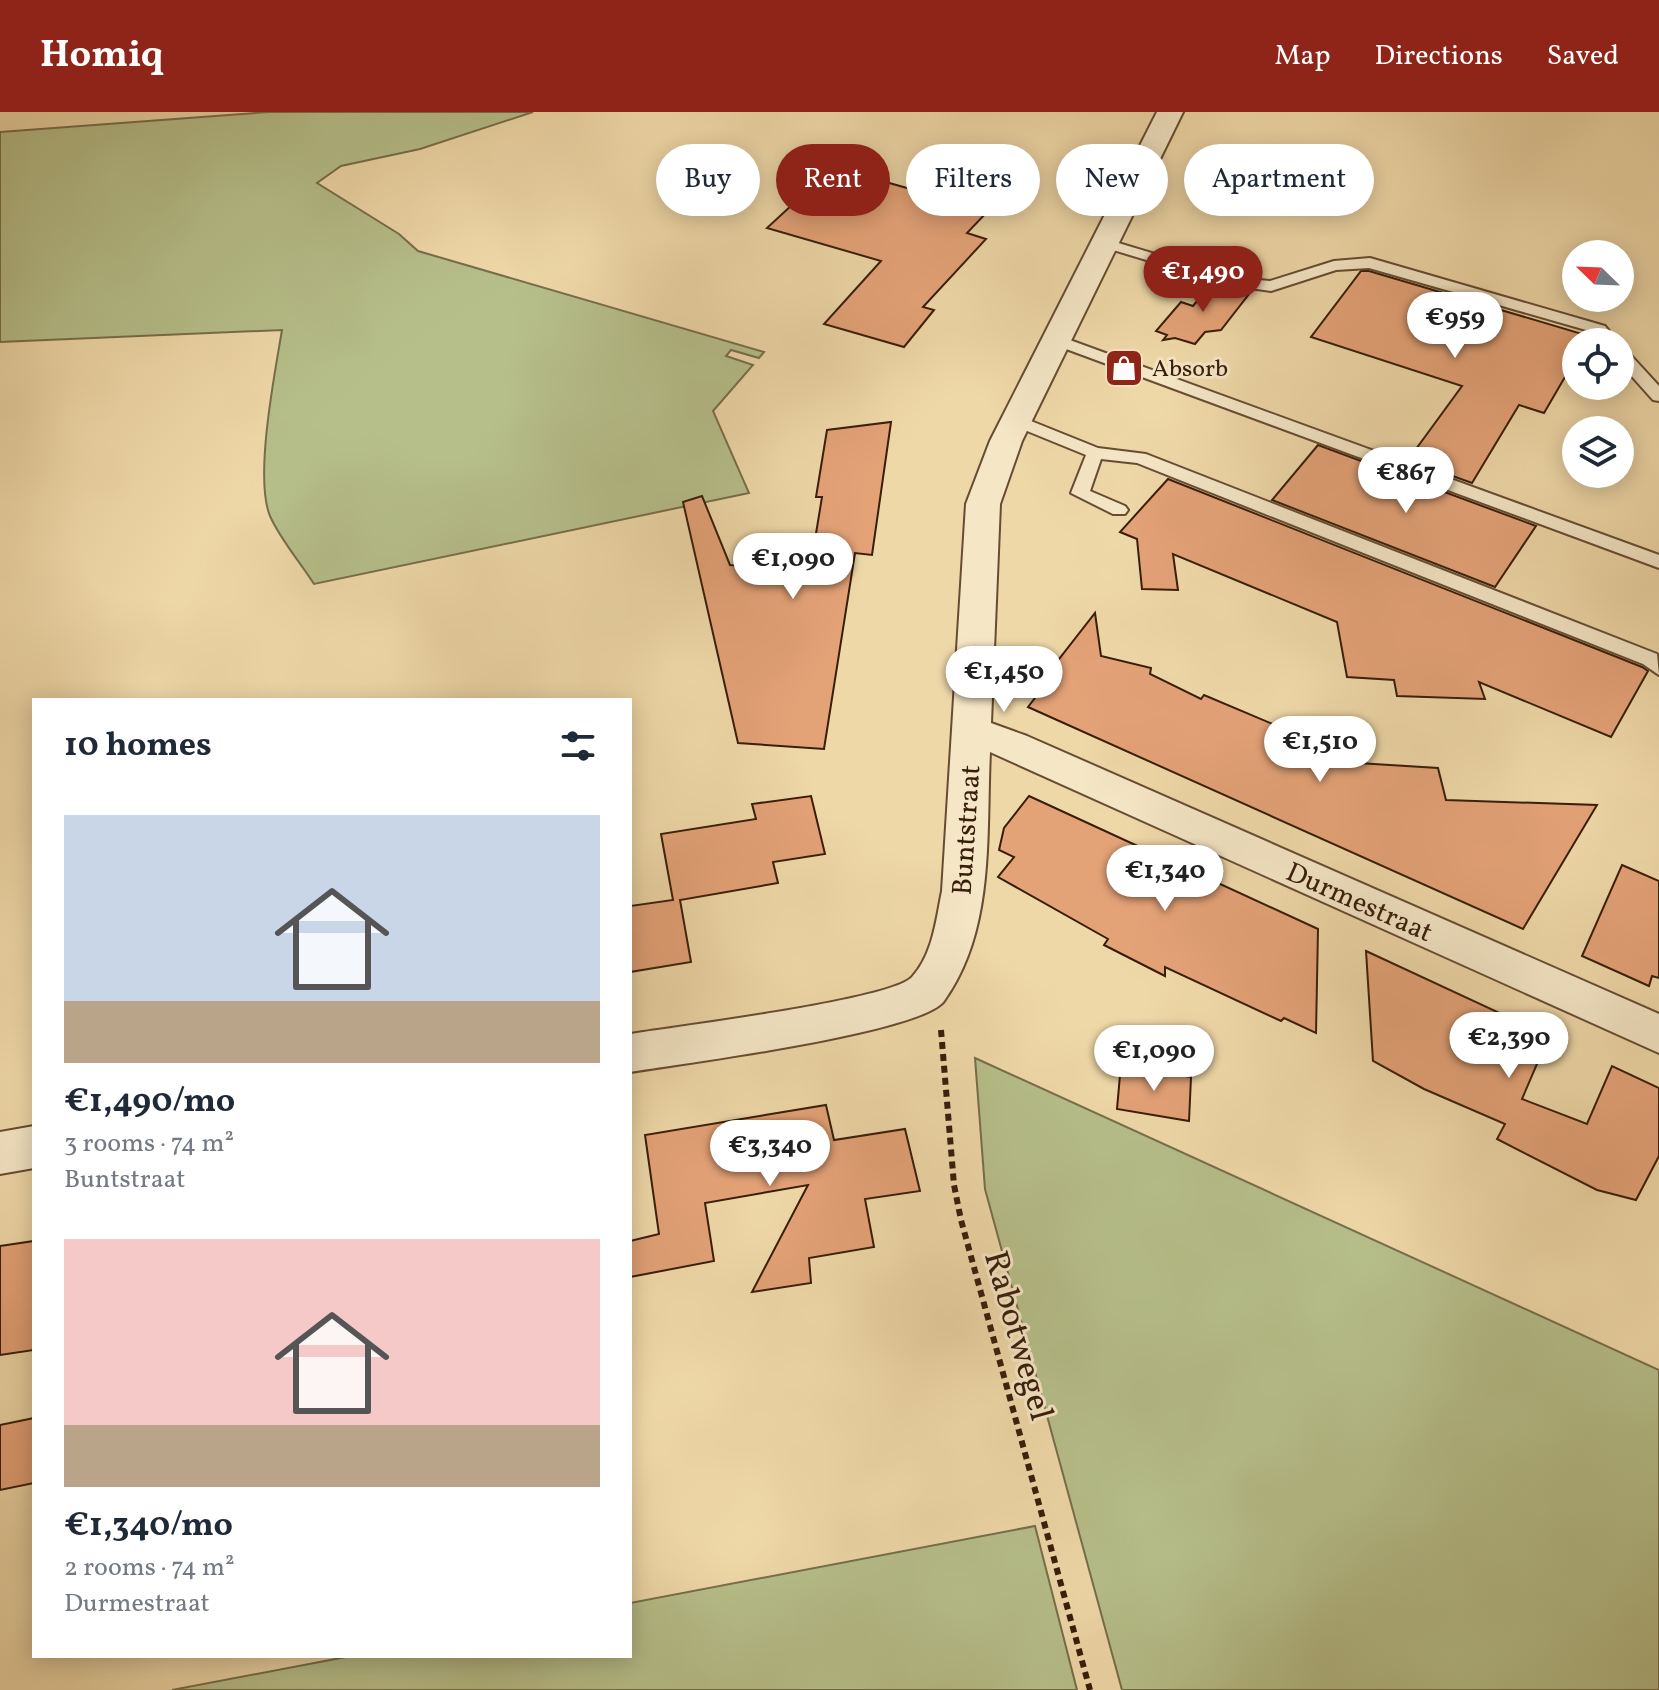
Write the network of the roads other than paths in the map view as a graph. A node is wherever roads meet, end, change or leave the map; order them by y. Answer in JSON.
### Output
{"nodes":[{"id":1,"x":1170,"y":112,"type":"edge"},
{"id":2,"x":1105,"y":243,"type":"junction"},
{"id":3,"x":1596,"y":328,"type":"edge"},
{"id":4,"x":1056,"y":340,"type":"junction"},
{"id":5,"x":1634,"y":368,"type":"edge"},
{"id":6,"x":1659,"y":396,"type":"edge"},
{"id":7,"x":1016,"y":420,"type":"junction"},
{"id":8,"x":1095,"y":453,"type":"junction"},
{"id":9,"x":1119,"y":510,"type":"dead end"},
{"id":10,"x":1659,"y":562,"type":"edge"},
{"id":11,"x":1659,"y":668,"type":"edge"},
{"id":12,"x":972,"y":731,"type":"junction"},
{"id":13,"x":1659,"y":1034,"type":"edge"},
{"id":14,"x":632,"y":1053,"type":"edge"},
{"id":15,"x":32,"y":1147,"type":"edge"},
{"id":16,"x":0,"y":1153,"type":"edge"}],
"edges":[{"from":1,"to":2,"type":"street","name":"Buntstraat"},
{"from":2,"to":3,"type":"lane"},
{"from":2,"to":4,"type":"street","name":"Buntstraat"},
{"from":4,"to":7,"type":"street","name":"Buntstraat"},
{"from":4,"to":10,"type":"lane"},
{"from":5,"to":6,"type":"lane"},
{"from":7,"to":8,"type":"lane"},
{"from":7,"to":12,"type":"street","name":"Buntstraat"},
{"from":8,"to":9,"type":"lane"},
{"from":8,"to":11,"type":"lane"},
{"from":12,"to":13,"type":"street","name":"Durmestraat"},
{"from":12,"to":14,"type":"street","name":"Buntstraat"},
{"from":15,"to":16,"type":"street"}]}
